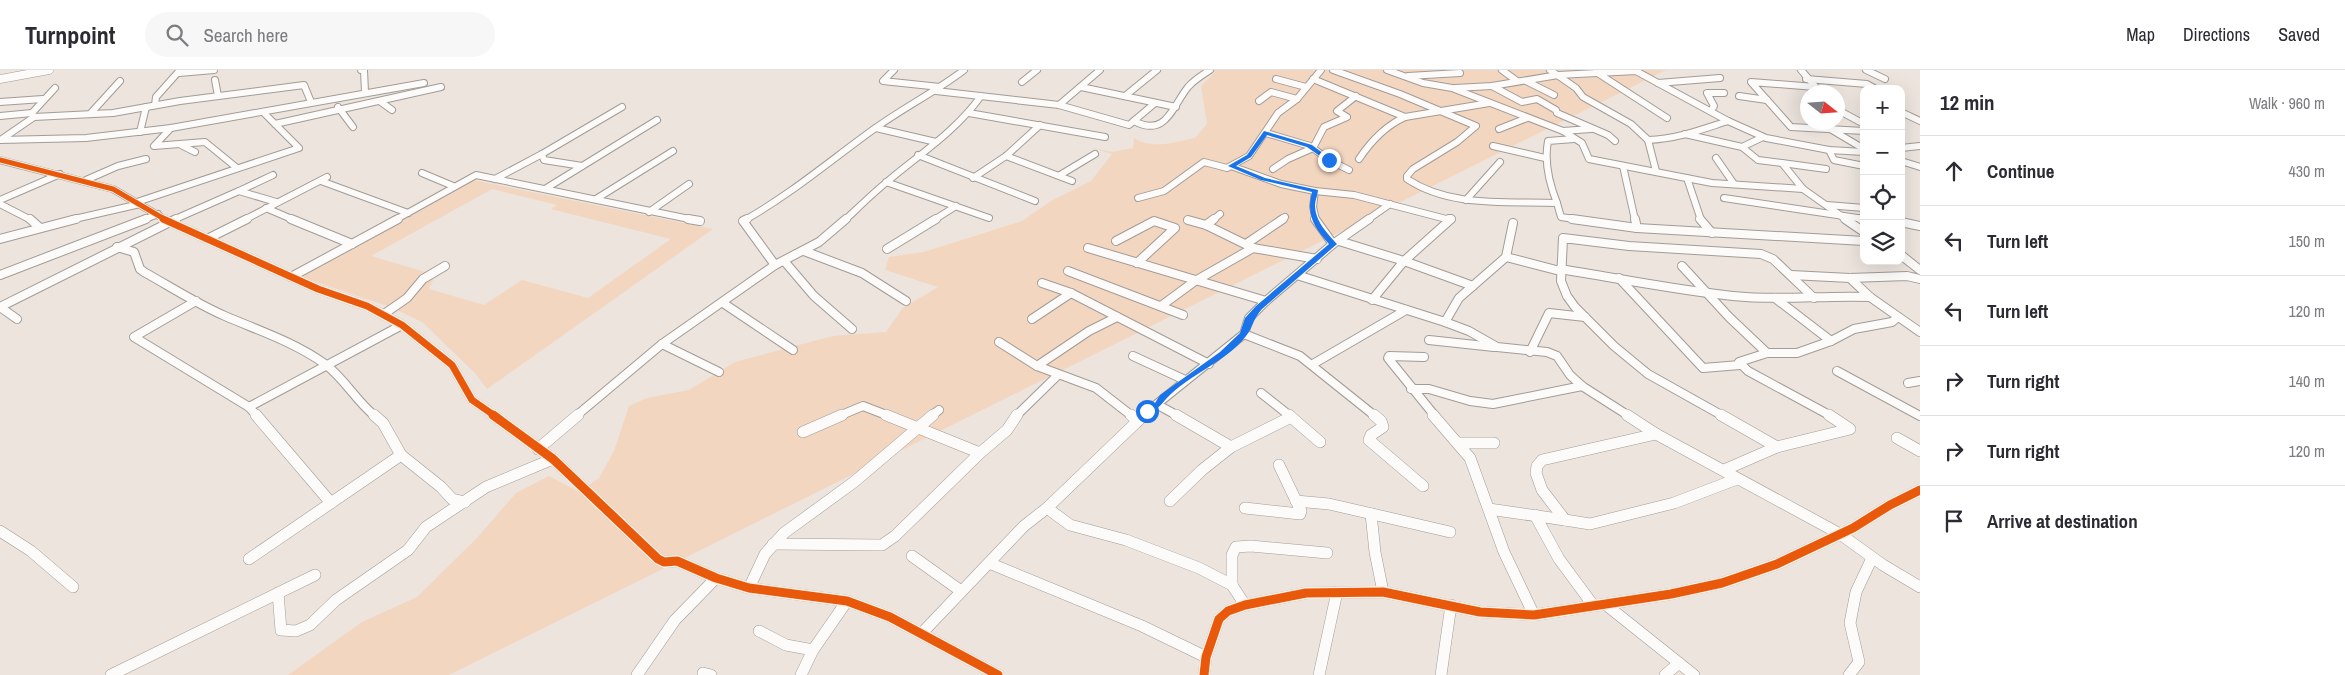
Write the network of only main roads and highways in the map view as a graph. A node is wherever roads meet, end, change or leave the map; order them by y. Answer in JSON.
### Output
{"nodes":[{"id":1,"x":49,"y":70,"type":"edge"},
{"id":2,"x":0,"y":79,"type":"edge"}],
"edges":[{"from":1,"to":2,"type":"main road"}]}
